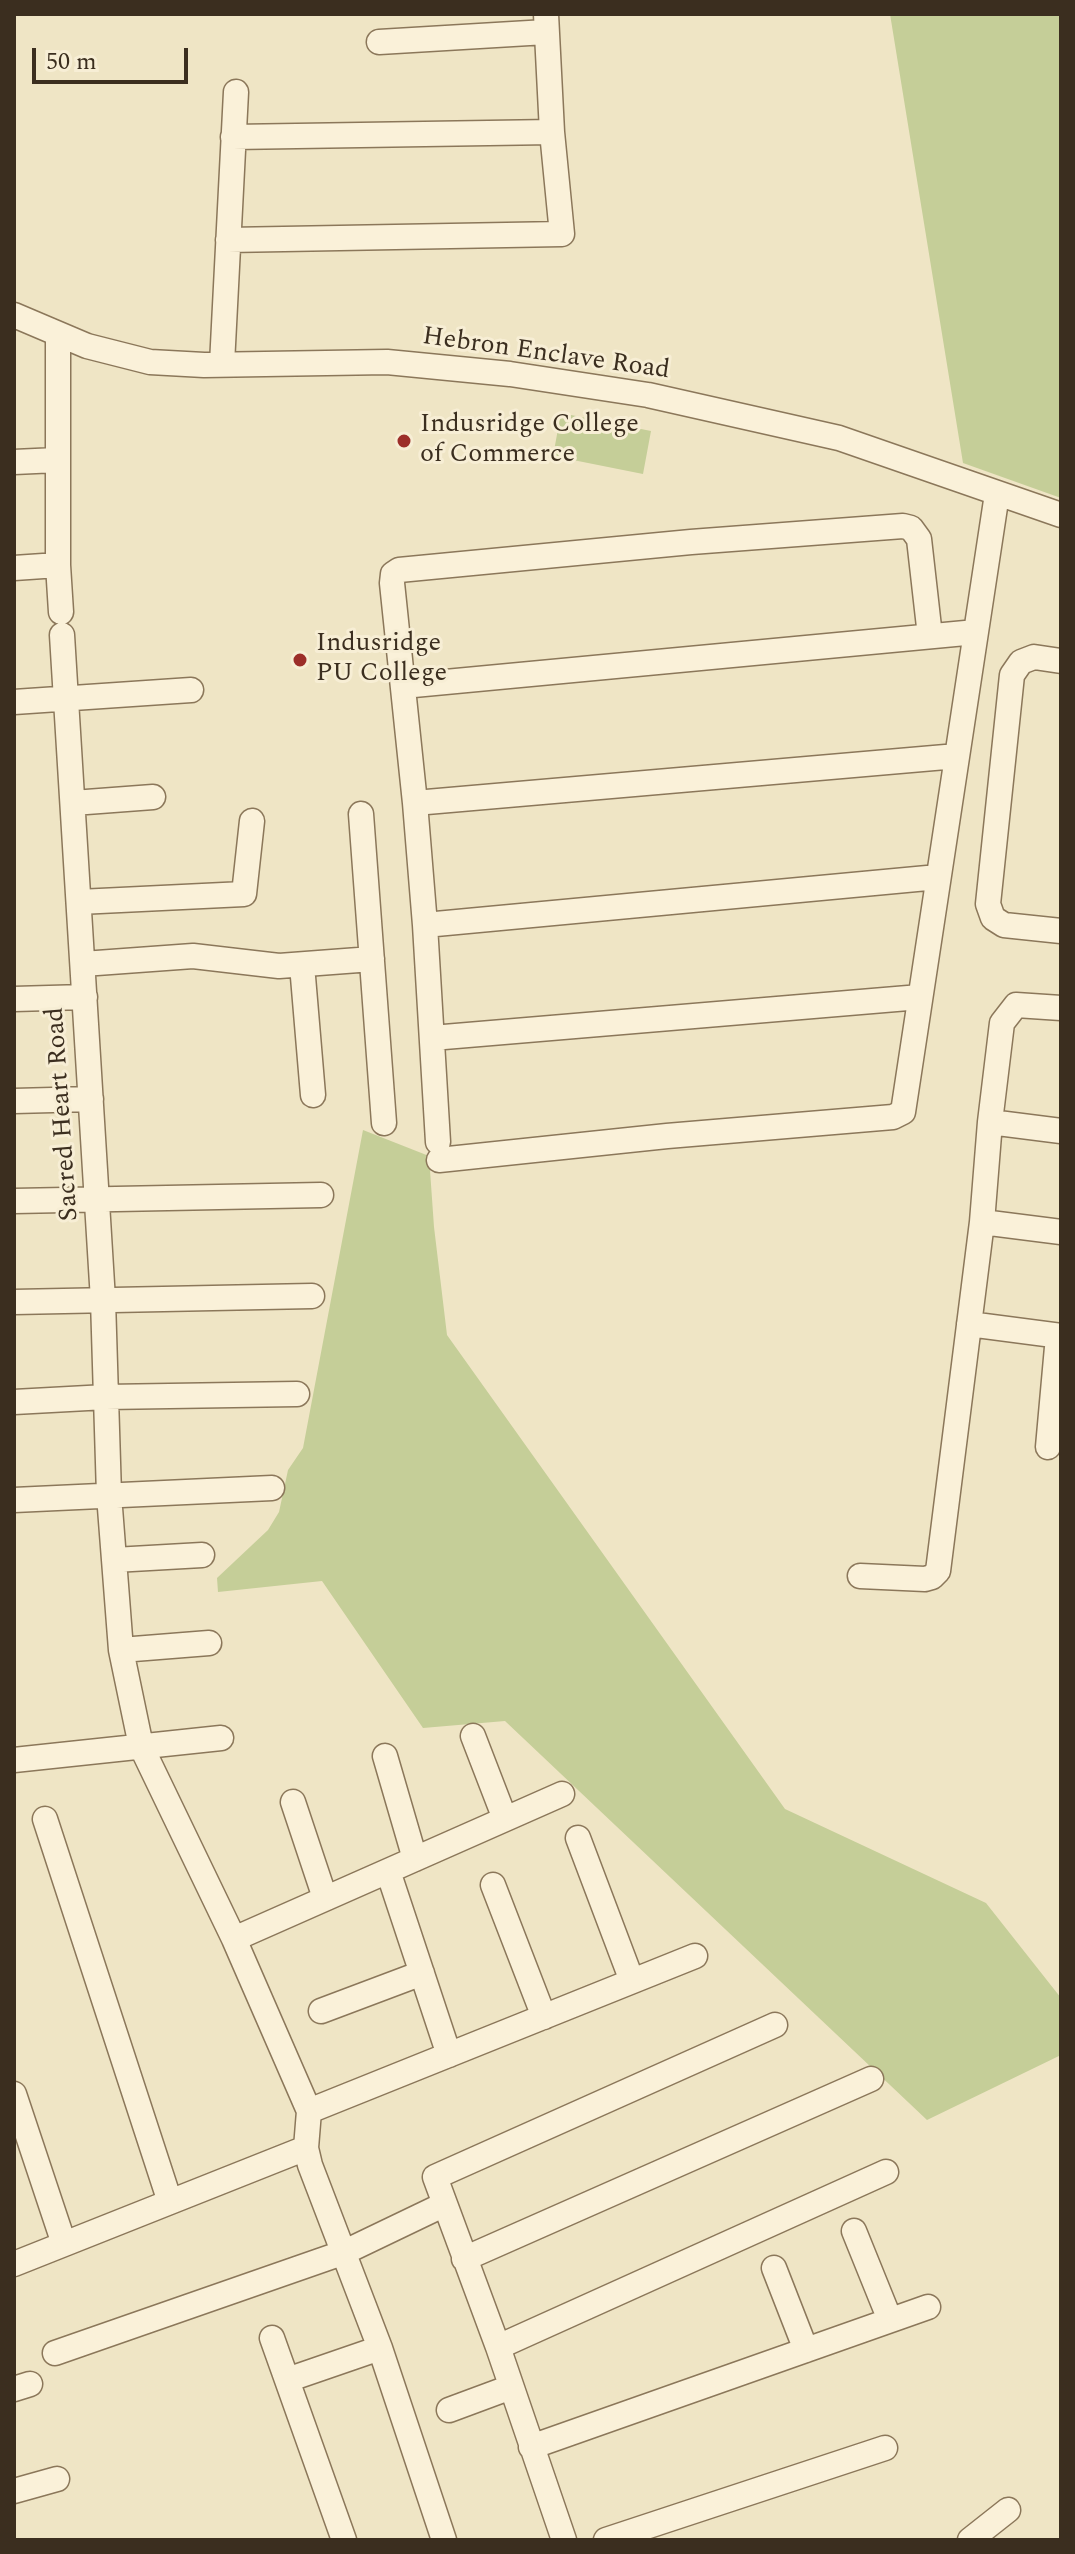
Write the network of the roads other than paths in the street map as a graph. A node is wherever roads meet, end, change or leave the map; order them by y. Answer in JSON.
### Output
{"nodes":[{"id":1,"x":546,"y":23,"type":"edge"},
{"id":2,"x":379,"y":42,"type":"dead end"},
{"id":3,"x":236,"y":92,"type":"dead end"},
{"id":4,"x":552,"y":132,"type":"junction"},
{"id":5,"x":233,"y":137,"type":"junction"},
{"id":6,"x":228,"y":240,"type":"junction"},
{"id":7,"x":14,"y":315,"type":"edge"},
{"id":8,"x":58,"y":335,"type":"junction"},
{"id":9,"x":222,"y":364,"type":"junction"},
{"id":10,"x":57,"y":460,"type":"junction"},
{"id":11,"x":14,"y":462,"type":"edge"},
{"id":12,"x":997,"y":494,"type":"junction"},
{"id":13,"x":1061,"y":515,"type":"edge"},
{"id":14,"x":58,"y":565,"type":"junction"},
{"id":15,"x":14,"y":568,"type":"edge"},
{"id":16,"x":976,"y":632,"type":"junction"},
{"id":17,"x":930,"y":636,"type":"junction"},
{"id":18,"x":1061,"y":661,"type":"edge"},
{"id":19,"x":403,"y":686,"type":"junction"},
{"id":20,"x":191,"y":690,"type":"dead end"},
{"id":21,"x":67,"y":700,"type":"junction"},
{"id":22,"x":14,"y":702,"type":"edge"},
{"id":23,"x":957,"y":756,"type":"junction"},
{"id":24,"x":153,"y":797,"type":"dead end"},
{"id":25,"x":73,"y":803,"type":"junction"},
{"id":26,"x":415,"y":803,"type":"junction"},
{"id":27,"x":361,"y":814,"type":"dead end"},
{"id":28,"x":252,"y":821,"type":"dead end"},
{"id":29,"x":938,"y":877,"type":"junction"},
{"id":30,"x":79,"y":902,"type":"junction"},
{"id":31,"x":425,"y":925,"type":"junction"},
{"id":32,"x":1061,"y":931,"type":"edge"},
{"id":33,"x":372,"y":959,"type":"junction"},
{"id":34,"x":83,"y":964,"type":"junction"},
{"id":35,"x":302,"y":965,"type":"junction"},
{"id":36,"x":85,"y":997,"type":"junction"},
{"id":37,"x":920,"y":997,"type":"junction"},
{"id":38,"x":14,"y":999,"type":"edge"},
{"id":39,"x":1061,"y":1008,"type":"edge"},
{"id":40,"x":432,"y":1038,"type":"junction"},
{"id":41,"x":313,"y":1095,"type":"dead end"},
{"id":42,"x":91,"y":1099,"type":"junction"},
{"id":43,"x":14,"y":1101,"type":"edge"},
{"id":44,"x":990,"y":1122,"type":"junction"},
{"id":45,"x":384,"y":1123,"type":"dead end"},
{"id":46,"x":1061,"y":1131,"type":"edge"},
{"id":47,"x":321,"y":1195,"type":"dead end"},
{"id":48,"x":97,"y":1199,"type":"junction"},
{"id":49,"x":14,"y":1201,"type":"edge"},
{"id":50,"x":982,"y":1222,"type":"junction"},
{"id":51,"x":1061,"y":1232,"type":"edge"},
{"id":52,"x":312,"y":1296,"type":"dead end"},
{"id":53,"x":103,"y":1300,"type":"junction"},
{"id":54,"x":14,"y":1302,"type":"edge"},
{"id":55,"x":969,"y":1324,"type":"junction"},
{"id":56,"x":1060,"y":1336,"type":"edge"},
{"id":57,"x":297,"y":1394,"type":"dead end"},
{"id":58,"x":106,"y":1397,"type":"junction"},
{"id":59,"x":14,"y":1402,"type":"edge"},
{"id":60,"x":1048,"y":1447,"type":"dead end"},
{"id":61,"x":272,"y":1488,"type":"dead end"},
{"id":62,"x":109,"y":1495,"type":"junction"},
{"id":63,"x":14,"y":1500,"type":"edge"},
{"id":64,"x":202,"y":1555,"type":"dead end"},
{"id":65,"x":114,"y":1560,"type":"junction"},
{"id":66,"x":860,"y":1576,"type":"dead end"},
{"id":67,"x":209,"y":1643,"type":"dead end"},
{"id":68,"x":121,"y":1650,"type":"junction"},
{"id":69,"x":473,"y":1736,"type":"dead end"},
{"id":70,"x":221,"y":1738,"type":"dead end"},
{"id":71,"x":141,"y":1746,"type":"junction"},
{"id":72,"x":385,"y":1756,"type":"dead end"},
{"id":73,"x":14,"y":1760,"type":"edge"},
{"id":74,"x":562,"y":1794,"type":"dead end"},
{"id":75,"x":293,"y":1802,"type":"dead end"},
{"id":76,"x":45,"y":1819,"type":"dead end"},
{"id":77,"x":505,"y":1819,"type":"junction"},
{"id":78,"x":578,"y":1838,"type":"dead end"},
{"id":79,"x":415,"y":1859,"type":"junction"},
{"id":80,"x":388,"y":1871,"type":"junction"},
{"id":81,"x":493,"y":1885,"type":"dead end"},
{"id":82,"x":325,"y":1898,"type":"junction"},
{"id":83,"x":234,"y":1939,"type":"junction"},
{"id":84,"x":695,"y":1956,"type":"dead end"},
{"id":85,"x":422,"y":1973,"type":"junction"},
{"id":86,"x":632,"y":1981,"type":"junction"},
{"id":87,"x":321,"y":2011,"type":"dead end"},
{"id":88,"x":544,"y":2017,"type":"junction"},
{"id":89,"x":775,"y":2025,"type":"dead end"},
{"id":90,"x":449,"y":2055,"type":"junction"},
{"id":91,"x":871,"y":2079,"type":"dead end"},
{"id":92,"x":14,"y":2094,"type":"edge"},
{"id":93,"x":309,"y":2111,"type":"junction"},
{"id":94,"x":306,"y":2148,"type":"junction"},
{"id":95,"x":886,"y":2172,"type":"dead end"},
{"id":96,"x":170,"y":2202,"type":"junction"},
{"id":97,"x":445,"y":2204,"type":"junction"},
{"id":98,"x":854,"y":2231,"type":"dead end"},
{"id":99,"x":64,"y":2244,"type":"junction"},
{"id":100,"x":345,"y":2252,"type":"junction"},
{"id":101,"x":464,"y":2259,"type":"junction"},
{"id":102,"x":14,"y":2264,"type":"edge"},
{"id":103,"x":774,"y":2268,"type":"dead end"},
{"id":104,"x":928,"y":2307,"type":"dead end"},
{"id":105,"x":890,"y":2320,"type":"junction"},
{"id":106,"x":272,"y":2338,"type":"dead end"},
{"id":107,"x":498,"y":2347,"type":"junction"},
{"id":108,"x":380,"y":2348,"type":"junction"},
{"id":109,"x":806,"y":2350,"type":"junction"},
{"id":110,"x":55,"y":2353,"type":"dead end"},
{"id":111,"x":287,"y":2380,"type":"junction"},
{"id":112,"x":511,"y":2387,"type":"junction"},
{"id":113,"x":449,"y":2410,"type":"dead end"},
{"id":114,"x":531,"y":2447,"type":"junction"},
{"id":115,"x":885,"y":2448,"type":"dead end"},
{"id":116,"x":57,"y":2479,"type":"dead end"},
{"id":117,"x":14,"y":2491,"type":"edge"},
{"id":118,"x":1008,"y":2510,"type":"dead end"},
{"id":119,"x":344,"y":2540,"type":"edge"},
{"id":120,"x":444,"y":2540,"type":"edge"},
{"id":121,"x":564,"y":2540,"type":"edge"},
{"id":122,"x":606,"y":2540,"type":"edge"},
{"id":123,"x":970,"y":2540,"type":"edge"}],
"edges":[{"from":1,"to":2,"type":"street"},
{"from":1,"to":4,"type":"street"},
{"from":3,"to":5,"type":"street"},
{"from":4,"to":5,"type":"street"},
{"from":4,"to":6,"type":"street"},
{"from":5,"to":6,"type":"street"},
{"from":6,"to":9,"type":"street"},
{"from":7,"to":8,"type":"street","name":"Hebron Enclave Road"},
{"from":8,"to":9,"type":"street","name":"Hebron Enclave Road"},
{"from":8,"to":10,"type":"street","name":"Sacred Heart Road"},
{"from":9,"to":12,"type":"street","name":"Hebron Enclave Road"},
{"from":10,"to":11,"type":"street"},
{"from":10,"to":14,"type":"street","name":"Sacred Heart Road"},
{"from":12,"to":13,"type":"street","name":"Hebron Enclave Road"},
{"from":12,"to":16,"type":"street"},
{"from":14,"to":15,"type":"street"},
{"from":14,"to":21,"type":"street","name":"Sacred Heart Road"},
{"from":16,"to":17,"type":"street"},
{"from":16,"to":23,"type":"street"},
{"from":17,"to":19,"type":"street"},
{"from":17,"to":19,"type":"street"},
{"from":18,"to":32,"type":"street"},
{"from":19,"to":26,"type":"street"},
{"from":20,"to":21,"type":"street"},
{"from":21,"to":22,"type":"street"},
{"from":21,"to":25,"type":"street","name":"Sacred Heart Road"},
{"from":23,"to":26,"type":"street"},
{"from":23,"to":29,"type":"street"},
{"from":24,"to":25,"type":"street"},
{"from":25,"to":30,"type":"street","name":"Sacred Heart Road"},
{"from":26,"to":31,"type":"street"},
{"from":27,"to":33,"type":"street"},
{"from":28,"to":30,"type":"street"},
{"from":29,"to":31,"type":"street"},
{"from":29,"to":37,"type":"street"},
{"from":30,"to":34,"type":"street","name":"Sacred Heart Road"},
{"from":31,"to":40,"type":"street"},
{"from":33,"to":35,"type":"street"},
{"from":33,"to":45,"type":"street"},
{"from":34,"to":35,"type":"street"},
{"from":34,"to":36,"type":"street","name":"Sacred Heart Road"},
{"from":35,"to":41,"type":"street"},
{"from":36,"to":38,"type":"street"},
{"from":36,"to":42,"type":"street","name":"Sacred Heart Road"},
{"from":37,"to":40,"type":"street"},
{"from":37,"to":40,"type":"street"},
{"from":39,"to":44,"type":"street"},
{"from":42,"to":43,"type":"street"},
{"from":42,"to":48,"type":"street","name":"Sacred Heart Road"},
{"from":44,"to":46,"type":"street"},
{"from":44,"to":50,"type":"street"},
{"from":47,"to":48,"type":"street"},
{"from":48,"to":49,"type":"street"},
{"from":48,"to":53,"type":"street","name":"Sacred Heart Road"},
{"from":50,"to":51,"type":"street"},
{"from":50,"to":55,"type":"street"},
{"from":52,"to":53,"type":"street"},
{"from":53,"to":54,"type":"street"},
{"from":53,"to":58,"type":"street","name":"Sacred Heart Road"},
{"from":55,"to":56,"type":"street"},
{"from":55,"to":66,"type":"street"},
{"from":56,"to":60,"type":"street"},
{"from":57,"to":58,"type":"street"},
{"from":58,"to":59,"type":"street"},
{"from":58,"to":62,"type":"street","name":"Sacred Heart Road"},
{"from":61,"to":62,"type":"street"},
{"from":62,"to":63,"type":"street"},
{"from":62,"to":65,"type":"street","name":"Sacred Heart Road"},
{"from":64,"to":65,"type":"street"},
{"from":65,"to":68,"type":"street","name":"Sacred Heart Road"},
{"from":67,"to":68,"type":"street"},
{"from":68,"to":71,"type":"street","name":"Sacred Heart Road"},
{"from":69,"to":77,"type":"street"},
{"from":70,"to":71,"type":"street"},
{"from":71,"to":73,"type":"street"},
{"from":71,"to":83,"type":"street","name":"Sacred Heart Road"},
{"from":72,"to":79,"type":"street"},
{"from":74,"to":77,"type":"street"},
{"from":75,"to":82,"type":"street"},
{"from":76,"to":96,"type":"street"},
{"from":77,"to":79,"type":"street"},
{"from":78,"to":86,"type":"street"},
{"from":79,"to":80,"type":"street"},
{"from":80,"to":82,"type":"street"},
{"from":80,"to":85,"type":"street"},
{"from":81,"to":88,"type":"street"},
{"from":82,"to":83,"type":"street"},
{"from":83,"to":93,"type":"street","name":"Sacred Heart Road"},
{"from":84,"to":86,"type":"street"},
{"from":85,"to":87,"type":"street"},
{"from":85,"to":90,"type":"street"},
{"from":86,"to":88,"type":"street"},
{"from":88,"to":90,"type":"street"},
{"from":89,"to":97,"type":"street"},
{"from":90,"to":93,"type":"street"},
{"from":91,"to":101,"type":"street"},
{"from":92,"to":99,"type":"street"},
{"from":93,"to":94,"type":"street"},
{"from":94,"to":96,"type":"street"},
{"from":94,"to":100,"type":"street"},
{"from":95,"to":107,"type":"street"},
{"from":96,"to":99,"type":"street"},
{"from":97,"to":100,"type":"street"},
{"from":97,"to":101,"type":"street"},
{"from":98,"to":105,"type":"street"},
{"from":99,"to":102,"type":"street"},
{"from":100,"to":108,"type":"street"},
{"from":100,"to":110,"type":"street"},
{"from":101,"to":107,"type":"street"},
{"from":103,"to":109,"type":"street"},
{"from":104,"to":105,"type":"street"},
{"from":105,"to":109,"type":"street"},
{"from":106,"to":111,"type":"street"},
{"from":107,"to":112,"type":"street"},
{"from":108,"to":111,"type":"street"},
{"from":108,"to":120,"type":"street"},
{"from":109,"to":114,"type":"street"},
{"from":111,"to":119,"type":"street"},
{"from":112,"to":113,"type":"street"},
{"from":112,"to":114,"type":"street"},
{"from":114,"to":121,"type":"street"},
{"from":115,"to":122,"type":"street"},
{"from":116,"to":117,"type":"street"},
{"from":118,"to":123,"type":"street"}]}
